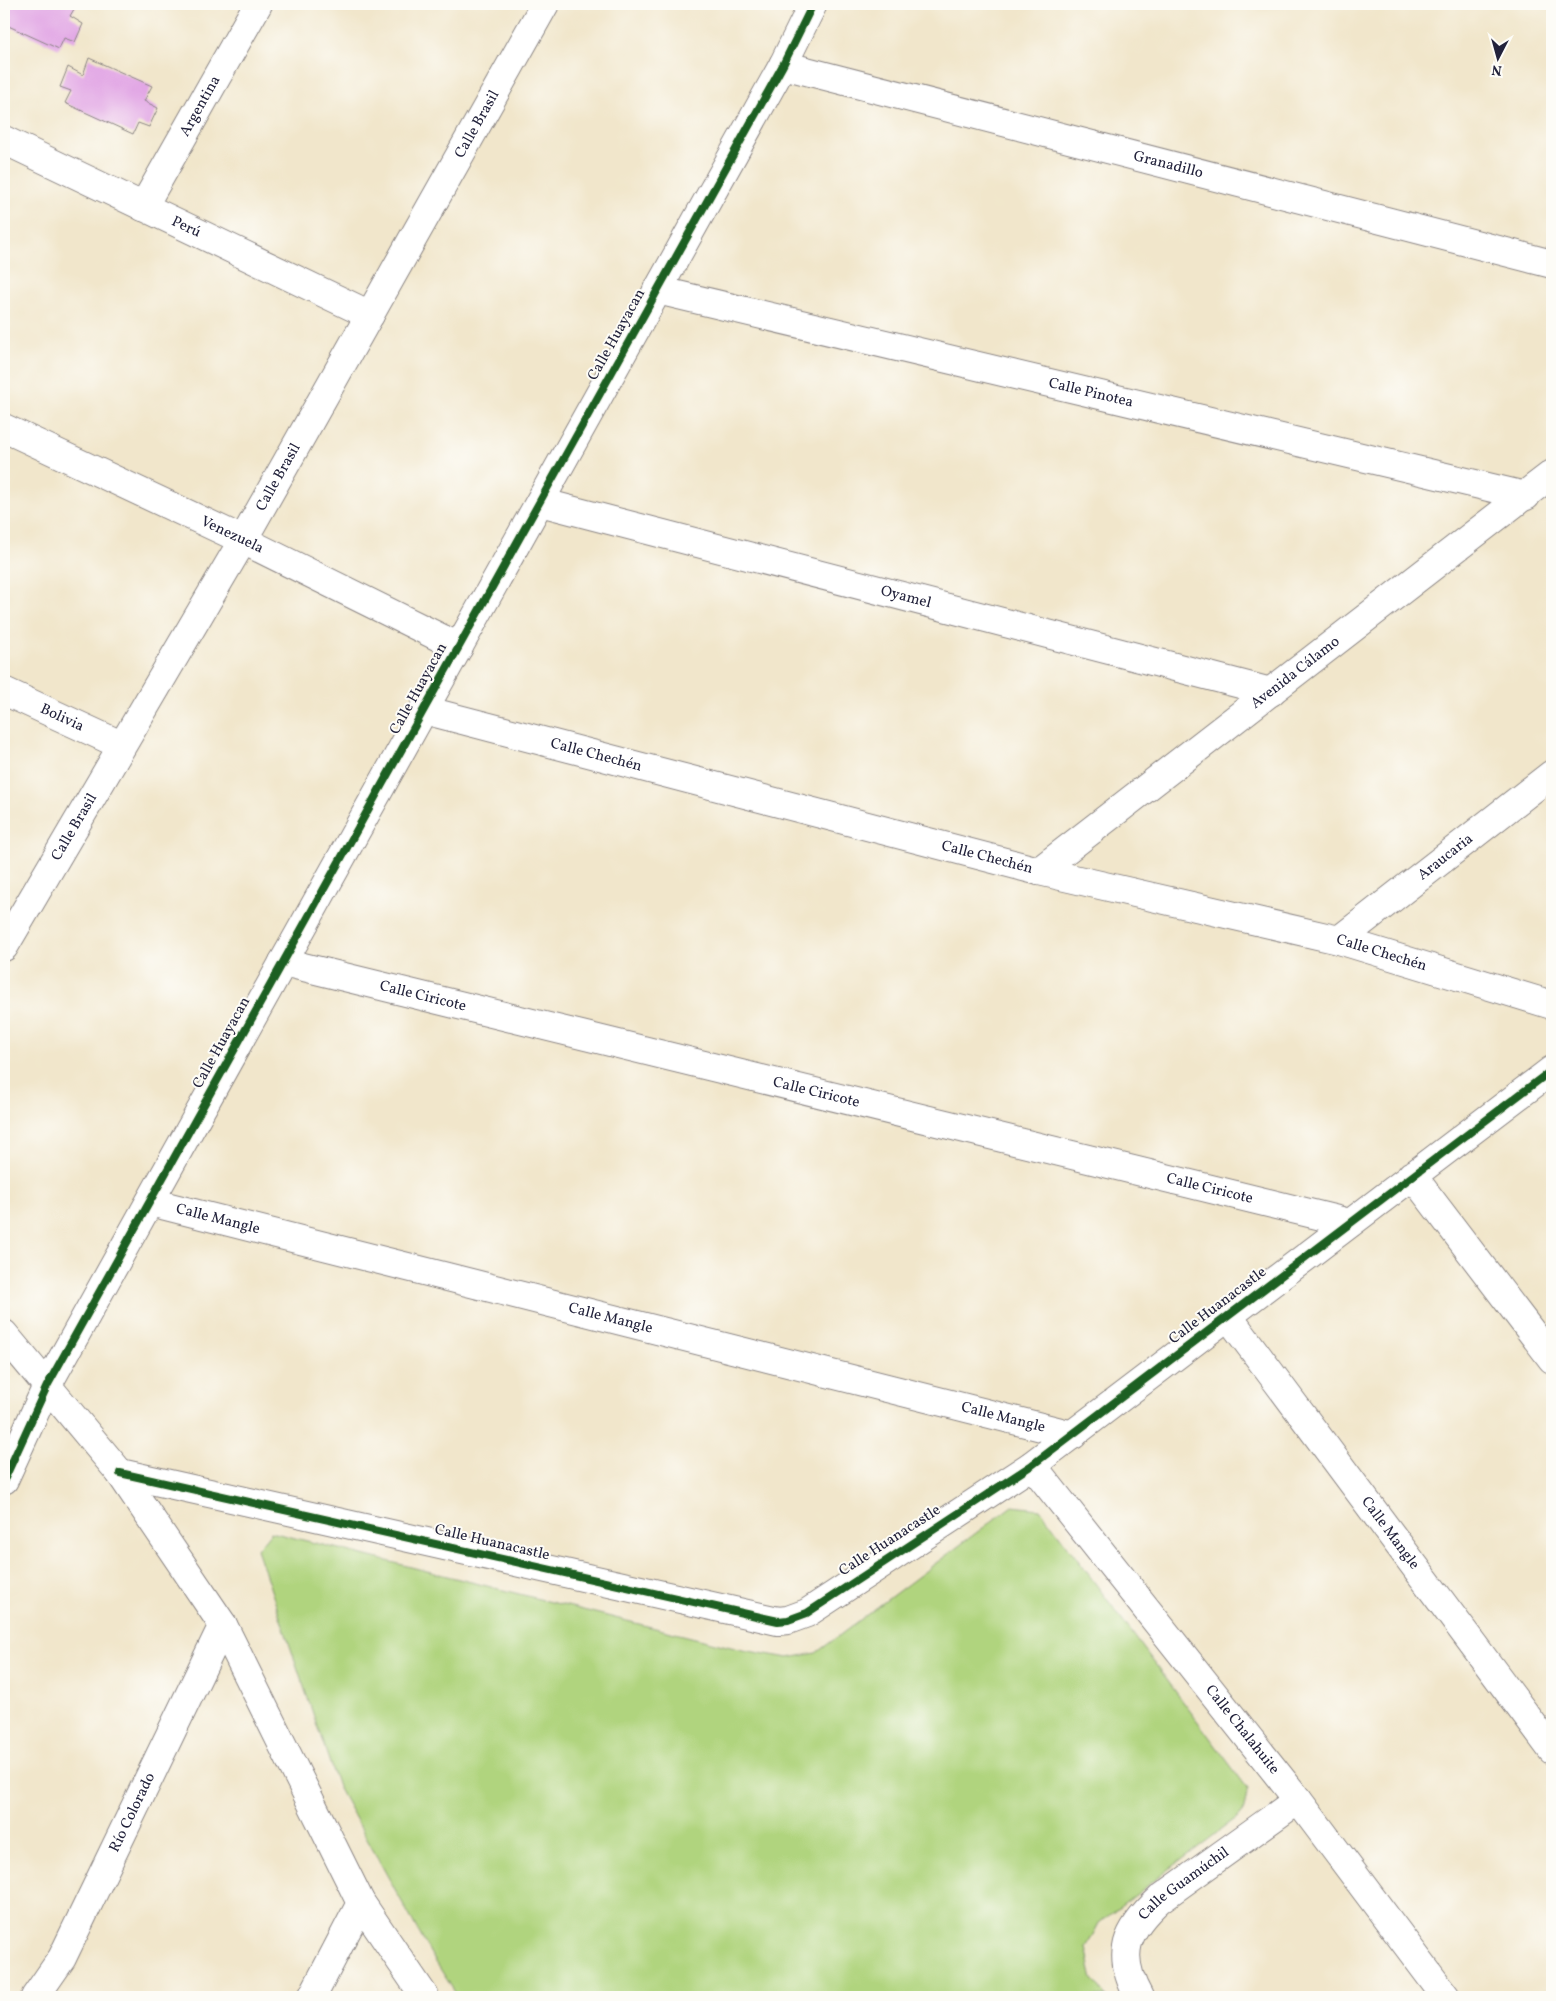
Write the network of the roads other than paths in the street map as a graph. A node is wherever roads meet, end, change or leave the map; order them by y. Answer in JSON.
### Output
{"nodes":[{"id":1,"x":258,"y":4,"type":"edge"},
{"id":2,"x":545,"y":4,"type":"edge"},
{"id":3,"x":813,"y":4,"type":"edge"},
{"id":4,"x":783,"y":65,"type":"junction"},
{"id":5,"x":4,"y":140,"type":"edge"},
{"id":6,"x":143,"y":207,"type":"junction"},
{"id":7,"x":1552,"y":264,"type":"edge"},
{"id":8,"x":657,"y":290,"type":"junction"},
{"id":9,"x":370,"y":315,"type":"junction"},
{"id":10,"x":4,"y":428,"type":"edge"},
{"id":11,"x":1552,"y":474,"type":"edge"},
{"id":12,"x":1526,"y":496,"type":"junction"},
{"id":13,"x":540,"y":502,"type":"junction"},
{"id":14,"x":243,"y":540,"type":"junction"},
{"id":15,"x":459,"y":647,"type":"junction"},
{"id":16,"x":4,"y":691,"type":"edge"},
{"id":17,"x":1271,"y":692,"type":"junction"},
{"id":18,"x":424,"y":710,"type":"junction"},
{"id":19,"x":121,"y":745,"type":"junction"},
{"id":20,"x":1552,"y":774,"type":"edge"},
{"id":21,"x":1038,"y":871,"type":"junction"},
{"id":22,"x":1339,"y":940,"type":"junction"},
{"id":23,"x":4,"y":947,"type":"edge"},
{"id":24,"x":283,"y":962,"type":"junction"},
{"id":25,"x":1552,"y":1005,"type":"edge"},
{"id":26,"x":1552,"y":1070,"type":"edge"},
{"id":27,"x":1412,"y":1175,"type":"junction"},
{"id":28,"x":150,"y":1202,"type":"junction"},
{"id":29,"x":1350,"y":1223,"type":"junction"},
{"id":30,"x":1228,"y":1316,"type":"junction"},
{"id":31,"x":4,"y":1334,"type":"edge"},
{"id":32,"x":1552,"y":1359,"type":"edge"},
{"id":33,"x":47,"y":1386,"type":"junction"},
{"id":34,"x":1073,"y":1434,"type":"junction"},
{"id":35,"x":1032,"y":1465,"type":"junction"},
{"id":36,"x":120,"y":1474,"type":"junction"},
{"id":37,"x":4,"y":1480,"type":"edge"},
{"id":38,"x":223,"y":1625,"type":"junction"},
{"id":39,"x":1552,"y":1750,"type":"edge"},
{"id":40,"x":1298,"y":1800,"type":"junction"},
{"id":41,"x":361,"y":1903,"type":"junction"},
{"id":42,"x":35,"y":1997,"type":"edge"},
{"id":43,"x":312,"y":1997,"type":"edge"},
{"id":44,"x":425,"y":1997,"type":"edge"},
{"id":45,"x":1139,"y":1997,"type":"edge"},
{"id":46,"x":1446,"y":1997,"type":"edge"}],
"edges":[{"from":1,"to":6,"type":"street","name":"Argentina"},
{"from":2,"to":9,"type":"street","name":"Calle Brasil"},
{"from":3,"to":4,"type":"street","name":"Calle Huayacan"},
{"from":4,"to":7,"type":"street","name":"Granadillo"},
{"from":4,"to":8,"type":"street","name":"Calle Huayacan"},
{"from":5,"to":6,"type":"street","name":"Perú"},
{"from":6,"to":9,"type":"street","name":"Perú"},
{"from":8,"to":12,"type":"street","name":"Calle Pinotea"},
{"from":8,"to":13,"type":"street","name":"Calle Huayacan"},
{"from":9,"to":14,"type":"street","name":"Calle Brasil"},
{"from":10,"to":14,"type":"street","name":"Venezuela"},
{"from":11,"to":12,"type":"street","name":"Avenida Cálamo"},
{"from":12,"to":17,"type":"street","name":"Avenida Cálamo"},
{"from":13,"to":15,"type":"street","name":"Calle Huayacan"},
{"from":13,"to":17,"type":"street","name":"Oyamel"},
{"from":14,"to":15,"type":"street","name":"Venezuela"},
{"from":14,"to":19,"type":"street","name":"Calle Brasil"},
{"from":15,"to":18,"type":"street","name":"Calle Huayacan"},
{"from":16,"to":19,"type":"street","name":"Bolivia"},
{"from":17,"to":21,"type":"street","name":"Avenida Cálamo"},
{"from":18,"to":21,"type":"street","name":"Calle Chechén"},
{"from":18,"to":24,"type":"street","name":"Calle Huayacan"},
{"from":19,"to":23,"type":"street","name":"Calle Brasil"},
{"from":20,"to":22,"type":"street","name":"Araucaria"},
{"from":21,"to":22,"type":"street","name":"Calle Chechén"},
{"from":22,"to":25,"type":"street","name":"Calle Chechén"},
{"from":24,"to":28,"type":"street","name":"Calle Huayacan"},
{"from":24,"to":29,"type":"street","name":"Calle Ciricote"},
{"from":26,"to":27,"type":"street","name":"Calle Huanacastle"},
{"from":27,"to":29,"type":"street","name":"Calle Huanacastle"},
{"from":27,"to":32,"type":"street"},
{"from":28,"to":33,"type":"street","name":"Calle Huayacan"},
{"from":28,"to":34,"type":"street","name":"Calle Mangle"},
{"from":29,"to":30,"type":"street","name":"Calle Huanacastle"},
{"from":30,"to":34,"type":"street","name":"Calle Huanacastle"},
{"from":30,"to":39,"type":"street","name":"Calle Mangle"},
{"from":31,"to":33,"type":"street"},
{"from":33,"to":36,"type":"street"},
{"from":33,"to":37,"type":"street","name":"Calle Huayacan"},
{"from":34,"to":35,"type":"street","name":"Calle Huanacastle"},
{"from":35,"to":36,"type":"street","name":"Calle Huanacastle"},
{"from":35,"to":40,"type":"street","name":"Calle Chalahuite"},
{"from":36,"to":38,"type":"street"},
{"from":38,"to":41,"type":"street"},
{"from":38,"to":42,"type":"street","name":"Río Colorado"},
{"from":40,"to":45,"type":"street","name":"Calle Guamúchil"},
{"from":40,"to":46,"type":"street","name":"Calle Chalahuite"},
{"from":41,"to":43,"type":"street"},
{"from":41,"to":44,"type":"street"}]}
